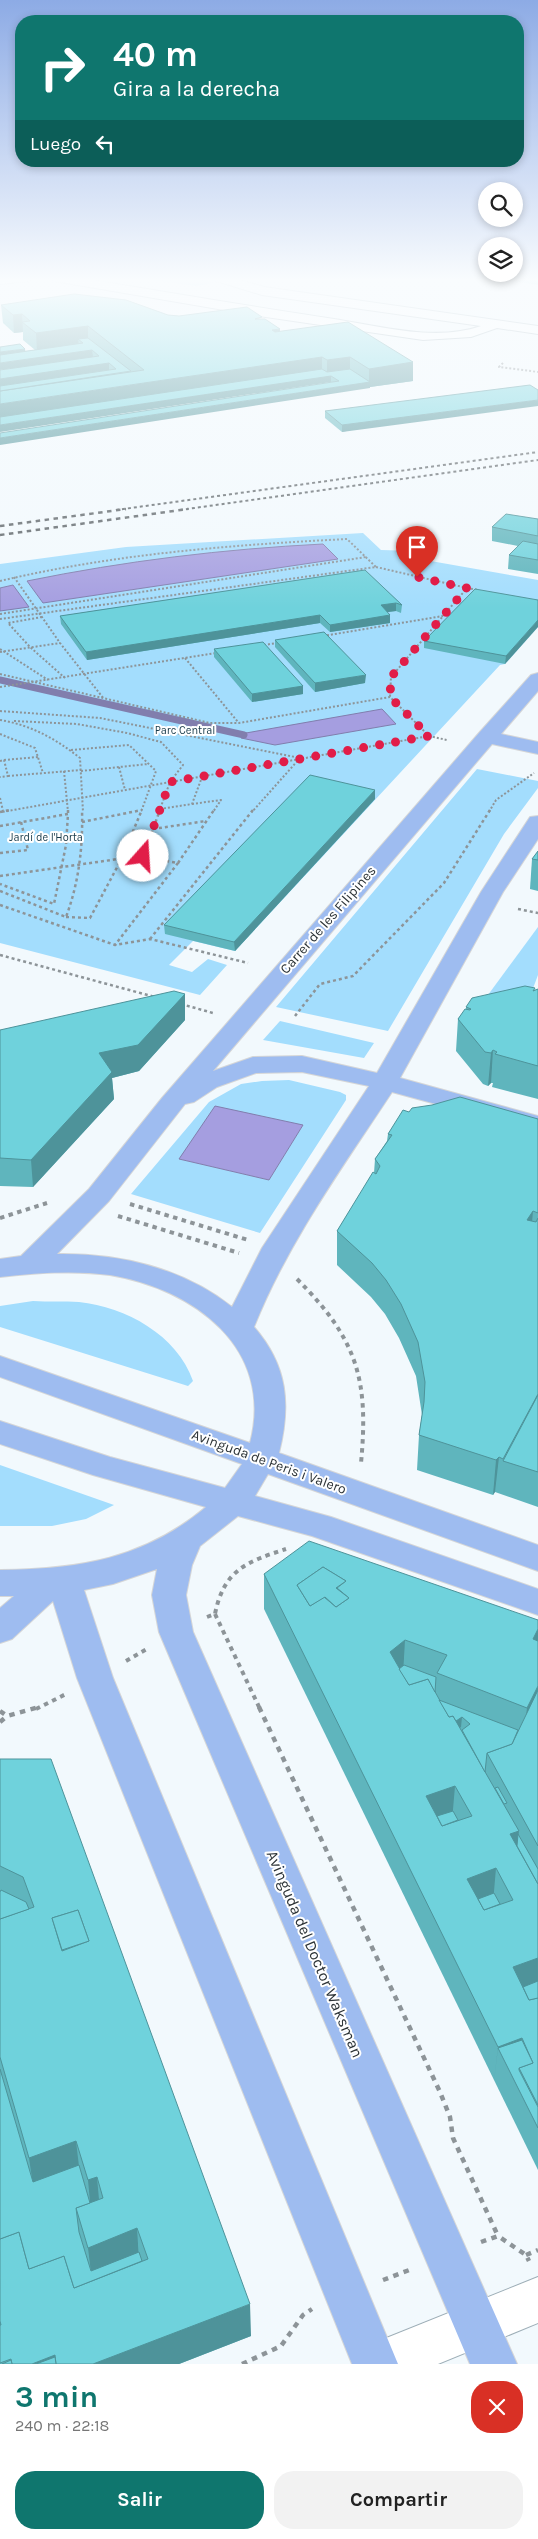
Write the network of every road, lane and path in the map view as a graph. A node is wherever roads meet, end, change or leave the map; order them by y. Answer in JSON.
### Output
{"nodes":[{"id":1,"x":366,"y":557,"type":"junction"},
{"id":2,"x":376,"y":567,"type":"junction"},
{"id":3,"x":14,"y":577,"type":"junction"},
{"id":4,"x":0,"y":581,"type":"edge"},
{"id":5,"x":467,"y":588,"type":"junction"},
{"id":6,"x":485,"y":591,"type":"edge"},
{"id":7,"x":36,"y":609,"type":"junction"},
{"id":8,"x":0,"y":614,"type":"edge"},
{"id":9,"x":39,"y":614,"type":"junction"},
{"id":10,"x":443,"y":616,"type":"junction"},
{"id":11,"x":42,"y":617,"type":"junction"},
{"id":12,"x":0,"y":619,"type":"edge"},
{"id":13,"x":319,"y":636,"type":"edge"},
{"id":14,"x":281,"y":642,"type":"edge"},
{"id":15,"x":60,"y":643,"type":"junction"},
{"id":16,"x":262,"y":646,"type":"edge"},
{"id":17,"x":30,"y":647,"type":"junction"},
{"id":18,"x":1,"y":651,"type":"edge"},
{"id":19,"x":224,"y":652,"type":"edge"},
{"id":20,"x":185,"y":658,"type":"junction"},
{"id":21,"x":0,"y":674,"type":"edge"},
{"id":22,"x":86,"y":674,"type":"junction"},
{"id":23,"x":65,"y":678,"type":"junction"},
{"id":24,"x":538,"y":679,"type":"edge"},
{"id":25,"x":48,"y":680,"type":"junction"},
{"id":26,"x":35,"y":683,"type":"junction"},
{"id":27,"x":0,"y":687,"type":"edge"},
{"id":28,"x":390,"y":697,"type":"junction"},
{"id":29,"x":104,"y":700,"type":"junction"},
{"id":30,"x":0,"y":710,"type":"edge"},
{"id":31,"x":0,"y":720,"type":"edge"},
{"id":32,"x":8,"y":720,"type":"junction"},
{"id":33,"x":239,"y":723,"type":"junction"},
{"id":34,"x":0,"y":734,"type":"edge"},
{"id":35,"x":429,"y":736,"type":"junction"},
{"id":36,"x":486,"y":737,"type":"junction"},
{"id":37,"x":446,"y":740,"type":"dead end"},
{"id":38,"x":538,"y":748,"type":"edge"},
{"id":39,"x":70,"y":750,"type":"junction"},
{"id":40,"x":38,"y":757,"type":"junction"},
{"id":41,"x":300,"y":758,"type":"junction"},
{"id":42,"x":2,"y":760,"type":"edge"},
{"id":43,"x":148,"y":764,"type":"junction"},
{"id":44,"x":119,"y":767,"type":"junction"},
{"id":45,"x":81,"y":770,"type":"junction"},
{"id":46,"x":64,"y":771,"type":"junction"},
{"id":47,"x":43,"y":773,"type":"junction"},
{"id":48,"x":534,"y":773,"type":"dead end"},
{"id":49,"x":8,"y":776,"type":"junction"},
{"id":50,"x":203,"y":776,"type":"junction"},
{"id":51,"x":0,"y":777,"type":"edge"},
{"id":52,"x":170,"y":782,"type":"junction"},
{"id":53,"x":151,"y":785,"type":"junction"},
{"id":54,"x":125,"y":790,"type":"junction"},
{"id":55,"x":83,"y":797,"type":"junction"},
{"id":56,"x":0,"y":798,"type":"edge"},
{"id":57,"x":67,"y":800,"type":"junction"},
{"id":58,"x":192,"y":804,"type":"junction"},
{"id":59,"x":160,"y":809,"type":"junction"},
{"id":60,"x":1,"y":811,"type":"edge"},
{"id":61,"x":141,"y":812,"type":"junction"},
{"id":62,"x":68,"y":814,"type":"junction"},
{"id":63,"x":207,"y":821,"type":"junction"},
{"id":64,"x":21,"y":822,"type":"junction"},
{"id":65,"x":82,"y":822,"type":"junction"},
{"id":66,"x":538,"y":822,"type":"edge"},
{"id":67,"x":0,"y":826,"type":"edge"},
{"id":68,"x":153,"y":829,"type":"junction"},
{"id":69,"x":0,"y":853,"type":"edge"},
{"id":70,"x":143,"y":856,"type":"junction"},
{"id":71,"x":122,"y":858,"type":"junction"},
{"id":72,"x":178,"y":863,"type":"junction"},
{"id":73,"x":81,"y":864,"type":"junction"},
{"id":74,"x":62,"y":866,"type":"junction"},
{"id":75,"x":0,"y":876,"type":"edge"},
{"id":76,"x":0,"y":884,"type":"edge"},
{"id":77,"x":0,"y":892,"type":"edge"},
{"id":78,"x":0,"y":904,"type":"edge"},
{"id":79,"x":518,"y":909,"type":"dead end"},
{"id":80,"x":538,"y":913,"type":"edge"},
{"id":81,"x":66,"y":917,"type":"junction"},
{"id":82,"x":150,"y":939,"type":"junction"},
{"id":83,"x":115,"y":945,"type":"junction"},
{"id":84,"x":0,"y":955,"type":"edge"},
{"id":85,"x":248,"y":963,"type":"dead end"},
{"id":86,"x":161,"y":998,"type":"edge"},
{"id":87,"x":180,"y":1003,"type":"edge"},
{"id":88,"x":295,"y":1016,"type":"dead end"},
{"id":89,"x":243,"y":1020,"type":"junction"},
{"id":90,"x":385,"y":1082,"type":"junction"},
{"id":91,"x":171,"y":1104,"type":"junction"},
{"id":92,"x":538,"y":1124,"type":"edge"},
{"id":93,"x":124,"y":1203,"type":"dead end"},
{"id":94,"x":253,"y":1242,"type":"dead end"},
{"id":95,"x":30,"y":1264,"type":"junction"},
{"id":96,"x":0,"y":1268,"type":"edge"},
{"id":97,"x":238,"y":1329,"type":"junction"},
{"id":98,"x":0,"y":1366,"type":"edge"},
{"id":99,"x":0,"y":1432,"type":"edge"},
{"id":100,"x":262,"y":1458,"type":"junction"},
{"id":101,"x":231,"y":1503,"type":"junction"},
{"id":102,"x":186,"y":1540,"type":"junction"},
{"id":103,"x":538,"y":1558,"type":"edge"},
{"id":104,"x":0,"y":1582,"type":"edge"},
{"id":105,"x":57,"y":1582,"type":"junction"},
{"id":106,"x":538,"y":1602,"type":"edge"},
{"id":107,"x":215,"y":1614,"type":"dead end"},
{"id":108,"x":0,"y":1629,"type":"edge"},
{"id":109,"x":7,"y":1716,"type":"dead end"},
{"id":110,"x":0,"y":1722,"type":"edge"},
{"id":111,"x":498,"y":2236,"type":"junction"},
{"id":112,"x":488,"y":2240,"type":"dead end"},
{"id":113,"x":538,"y":2250,"type":"edge"},
{"id":114,"x":412,"y":2269,"type":"dead end"},
{"id":115,"x":385,"y":2280,"type":"dead end"},
{"id":116,"x":538,"y":2300,"type":"edge"},
{"id":117,"x":304,"y":2312,"type":"dead end"},
{"id":118,"x":490,"y":2348,"type":"edge"},
{"id":119,"x":242,"y":2364,"type":"edge"},
{"id":120,"x":376,"y":2364,"type":"edge"},
{"id":121,"x":381,"y":2364,"type":"edge"}],
"edges":[{"from":1,"to":2,"type":"path"},
{"from":1,"to":3,"type":"path"},
{"from":1,"to":7,"type":"path"},
{"from":2,"to":5,"type":"path"},
{"from":2,"to":9,"type":"path"},
{"from":3,"to":4,"type":"path"},
{"from":3,"to":7,"type":"path"},
{"from":5,"to":6,"type":"path"},
{"from":5,"to":10,"type":"path"},
{"from":7,"to":8,"type":"path"},
{"from":7,"to":9,"type":"path"},
{"from":9,"to":11,"type":"path"},
{"from":9,"to":12,"type":"path"},
{"from":10,"to":13,"type":"path"},
{"from":10,"to":28,"type":"path"},
{"from":11,"to":15,"type":"path"},
{"from":11,"to":17,"type":"path"},
{"from":14,"to":16,"type":"path"},
{"from":15,"to":17,"type":"path"},
{"from":15,"to":22,"type":"path"},
{"from":17,"to":18,"type":"path"},
{"from":17,"to":23,"type":"path"},
{"from":18,"to":25,"type":"path"},
{"from":19,"to":20,"type":"path"},
{"from":20,"to":22,"type":"path"},
{"from":20,"to":33,"type":"path"},
{"from":21,"to":26,"type":"path"},
{"from":22,"to":23,"type":"path"},
{"from":22,"to":29,"type":"path"},
{"from":23,"to":25,"type":"path"},
{"from":24,"to":36,"type":"main road","name":"Carrer de les Filipines"},
{"from":25,"to":26,"type":"path"},
{"from":26,"to":27,"type":"path"},
{"from":26,"to":29,"type":"path"},
{"from":28,"to":33,"type":"path"},
{"from":28,"to":35,"type":"path"},
{"from":29,"to":33,"type":"path"},
{"from":30,"to":41,"type":"path"},
{"from":31,"to":32,"type":"path"},
{"from":32,"to":39,"type":"path"},
{"from":32,"to":52,"type":"path"},
{"from":34,"to":40,"type":"path"},
{"from":35,"to":37,"type":"path"},
{"from":35,"to":41,"type":"path"},
{"from":36,"to":38,"type":"main road"},
{"from":36,"to":89,"type":"main road","name":"Carrer de les Filipines"},
{"from":39,"to":43,"type":"path"},
{"from":39,"to":45,"type":"path"},
{"from":40,"to":42,"type":"path"},
{"from":40,"to":47,"type":"path"},
{"from":41,"to":50,"type":"path"},
{"from":41,"to":82,"type":"path"},
{"from":42,"to":49,"type":"path"},
{"from":43,"to":44,"type":"path"},
{"from":43,"to":53,"type":"path"},
{"from":44,"to":45,"type":"path"},
{"from":44,"to":54,"type":"path"},
{"from":45,"to":46,"type":"path"},
{"from":45,"to":55,"type":"path"},
{"from":46,"to":47,"type":"path"},
{"from":46,"to":57,"type":"path"},
{"from":47,"to":49,"type":"path"},
{"from":48,"to":88,"type":"path"},
{"from":49,"to":51,"type":"path"},
{"from":50,"to":52,"type":"path"},
{"from":50,"to":58,"type":"path"},
{"from":52,"to":53,"type":"path"},
{"from":52,"to":59,"type":"path"},
{"from":53,"to":54,"type":"path"},
{"from":53,"to":61,"type":"path"},
{"from":54,"to":55,"type":"path"},
{"from":55,"to":57,"type":"path"},
{"from":55,"to":65,"type":"path"},
{"from":56,"to":60,"type":"path"},
{"from":57,"to":60,"type":"path"},
{"from":57,"to":62,"type":"path"},
{"from":58,"to":59,"type":"path"},
{"from":58,"to":63,"type":"path"},
{"from":59,"to":68,"type":"path"},
{"from":61,"to":65,"type":"path"},
{"from":61,"to":71,"type":"path"},
{"from":62,"to":64,"type":"path"},
{"from":62,"to":74,"type":"path"},
{"from":63,"to":68,"type":"path"},
{"from":63,"to":72,"type":"path"},
{"from":64,"to":67,"type":"path"},
{"from":64,"to":69,"type":"path"},
{"from":65,"to":73,"type":"path"},
{"from":66,"to":90,"type":"main road"},
{"from":68,"to":70,"type":"path"},
{"from":70,"to":71,"type":"path"},
{"from":70,"to":72,"type":"path"},
{"from":71,"to":73,"type":"path"},
{"from":71,"to":81,"type":"path"},
{"from":72,"to":83,"type":"path"},
{"from":73,"to":74,"type":"path"},
{"from":73,"to":81,"type":"path"},
{"from":74,"to":75,"type":"path"},
{"from":74,"to":76,"type":"path"},
{"from":77,"to":81,"type":"path"},
{"from":78,"to":83,"type":"path"},
{"from":79,"to":80,"type":"path"},
{"from":82,"to":83,"type":"path"},
{"from":82,"to":85,"type":"path"},
{"from":84,"to":86,"type":"path"},
{"from":87,"to":89,"type":"path"},
{"from":89,"to":91,"type":"main road","name":"Carrer de les Filipines"},
{"from":90,"to":91,"type":"main road","name":"Carrer de les Filipines"},
{"from":90,"to":92,"type":"main road","name":"Carrer de les Filipines"},
{"from":90,"to":97,"type":"main road"},
{"from":91,"to":95,"type":"main road","name":"Carrer de les Filipines"},
{"from":93,"to":94,"type":"path"},
{"from":95,"to":96,"type":"main road"},
{"from":95,"to":97,"type":"main road"},
{"from":97,"to":100,"type":"main road"},
{"from":98,"to":100,"type":"main road","name":"Avinguda de Peris i Valero"},
{"from":99,"to":101,"type":"main road"},
{"from":100,"to":101,"type":"main road"},
{"from":100,"to":103,"type":"main road","name":"Avinguda de Peris i Valero"},
{"from":101,"to":102,"type":"main road"},
{"from":101,"to":106,"type":"main road"},
{"from":102,"to":105,"type":"main road"},
{"from":102,"to":118,"type":"main road","name":"Avinguda del Doctor Waksman"},
{"from":104,"to":105,"type":"main road"},
{"from":105,"to":108,"type":"main road"},
{"from":105,"to":120,"type":"main road"},
{"from":107,"to":111,"type":"path"},
{"from":109,"to":110,"type":"path"},
{"from":111,"to":112,"type":"path"},
{"from":111,"to":113,"type":"path"},
{"from":114,"to":115,"type":"path"},
{"from":116,"to":118,"type":"street"},
{"from":117,"to":119,"type":"path"},
{"from":118,"to":121,"type":"street"}]}
